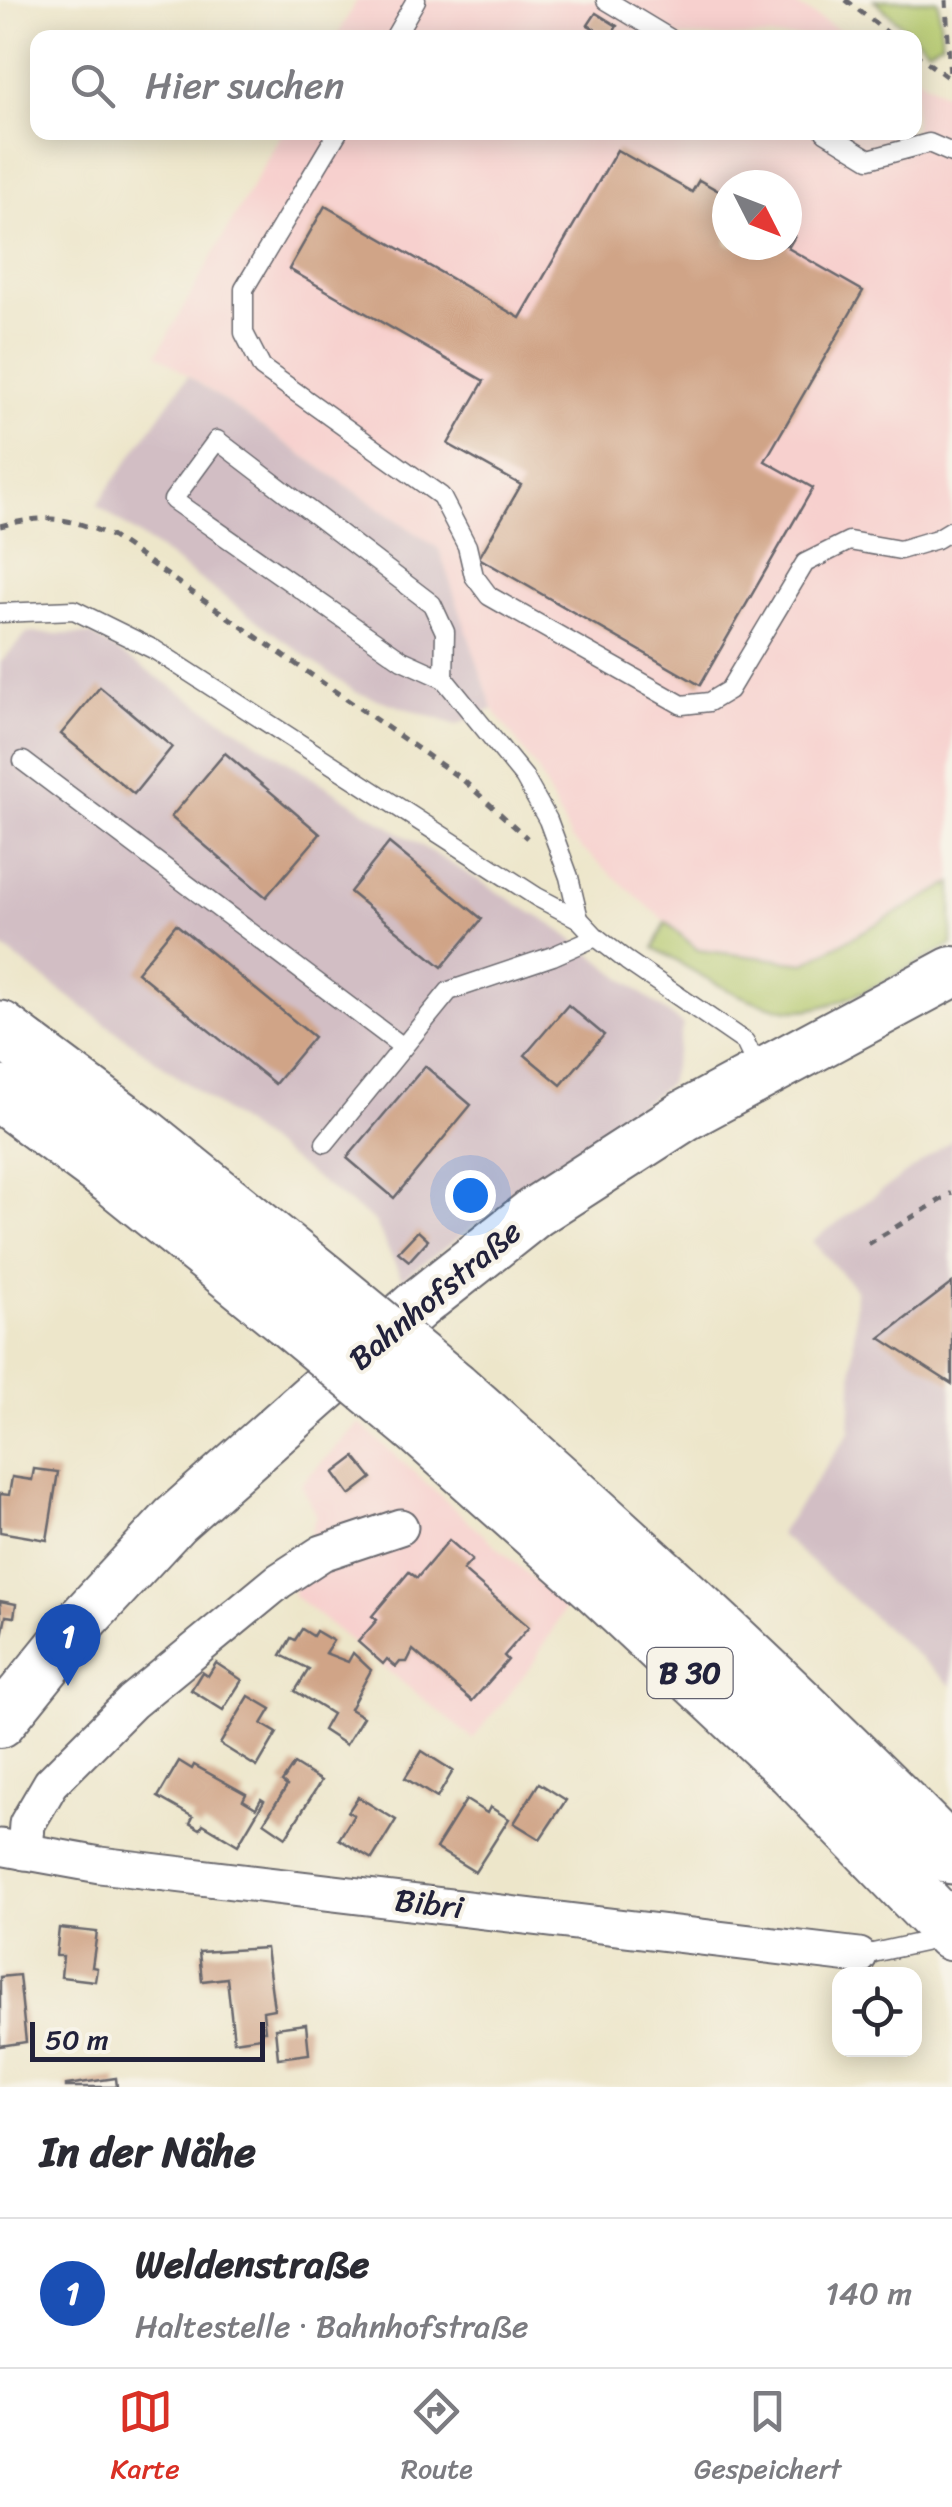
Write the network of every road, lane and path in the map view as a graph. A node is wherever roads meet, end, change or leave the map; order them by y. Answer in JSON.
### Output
{"nodes":[{"id":1,"x":416,"y":0,"type":"edge"},
{"id":2,"x":606,"y":0,"type":"edge"},
{"id":3,"x":846,"y":0,"type":"edge"},
{"id":4,"x":946,"y":0,"type":"edge"},
{"id":5,"x":399,"y":30,"type":"edge"},
{"id":6,"x":656,"y":30,"type":"edge"},
{"id":7,"x":884,"y":30,"type":"edge"},
{"id":8,"x":922,"y":59,"type":"edge"},
{"id":9,"x":951,"y":80,"type":"edge"},
{"id":10,"x":333,"y":140,"type":"edge"},
{"id":11,"x":838,"y":140,"type":"edge"},
{"id":12,"x":952,"y":154,"type":"edge"},
{"id":13,"x":0,"y":526,"type":"edge"},
{"id":14,"x":952,"y":530,"type":"edge"},
{"id":15,"x":0,"y":613,"type":"edge"},
{"id":16,"x":444,"y":679,"type":"junction"},
{"id":17,"x":22,"y":761,"type":"dead end"},
{"id":18,"x":569,"y":877,"type":"junction"},
{"id":19,"x":580,"y":919,"type":"junction"},
{"id":20,"x":596,"y":937,"type":"junction"},
{"id":21,"x":952,"y":972,"type":"edge"},
{"id":22,"x":0,"y":1028,"type":"edge"},
{"id":23,"x":403,"y":1047,"type":"junction"},
{"id":24,"x":760,"y":1073,"type":"junction"},
{"id":25,"x":0,"y":1094,"type":"edge"},
{"id":26,"x":325,"y":1143,"type":"dead end"},
{"id":27,"x":952,"y":1193,"type":"edge"},
{"id":28,"x":868,"y":1244,"type":"dead end"},
{"id":29,"x":305,"y":1300,"type":"junction"},
{"id":30,"x":435,"y":1407,"type":"junction"},
{"id":31,"x":400,"y":1527,"type":"dead end"},
{"id":32,"x":0,"y":1722,"type":"edge"},
{"id":33,"x":12,"y":1850,"type":"edge"},
{"id":34,"x":952,"y":1856,"type":"edge"},
{"id":35,"x":952,"y":1934,"type":"edge"},
{"id":36,"x":859,"y":1956,"type":"joint"}],
"edges":[{"from":1,"to":5,"type":"lane"},
{"from":2,"to":6,"type":"lane"},
{"from":3,"to":7,"type":"path"},
{"from":4,"to":9,"type":"path"},
{"from":8,"to":9,"type":"path"},
{"from":10,"to":14,"type":"lane"},
{"from":11,"to":12,"type":"lane"},
{"from":13,"to":18,"type":"path"},
{"from":15,"to":19,"type":"lane"},
{"from":16,"to":16,"type":"lane"},
{"from":16,"to":18,"type":"lane"},
{"from":17,"to":23,"type":"lane"},
{"from":18,"to":19,"type":"lane"},
{"from":19,"to":20,"type":"lane"},
{"from":20,"to":23,"type":"lane"},
{"from":20,"to":24,"type":"lane"},
{"from":21,"to":24,"type":"main road","name":"Bahnhofstraße"},
{"from":22,"to":29,"type":"highway","number":"B 30"},
{"from":23,"to":26,"type":"lane"},
{"from":24,"to":32,"type":"main road","name":"Bahnhofstraße"},
{"from":25,"to":29,"type":"highway","number":"B 30"},
{"from":27,"to":28,"type":"path"},
{"from":29,"to":30,"type":"highway","number":"B 30","bridge":true},
{"from":30,"to":34,"type":"highway","number":"B 30"},
{"from":30,"to":35,"type":"highway","number":"B 30"},
{"from":31,"to":33,"type":"street"},
{"from":33,"to":36,"type":"street","name":"Bibri"},
{"from":35,"to":36,"type":"lane"}]}
